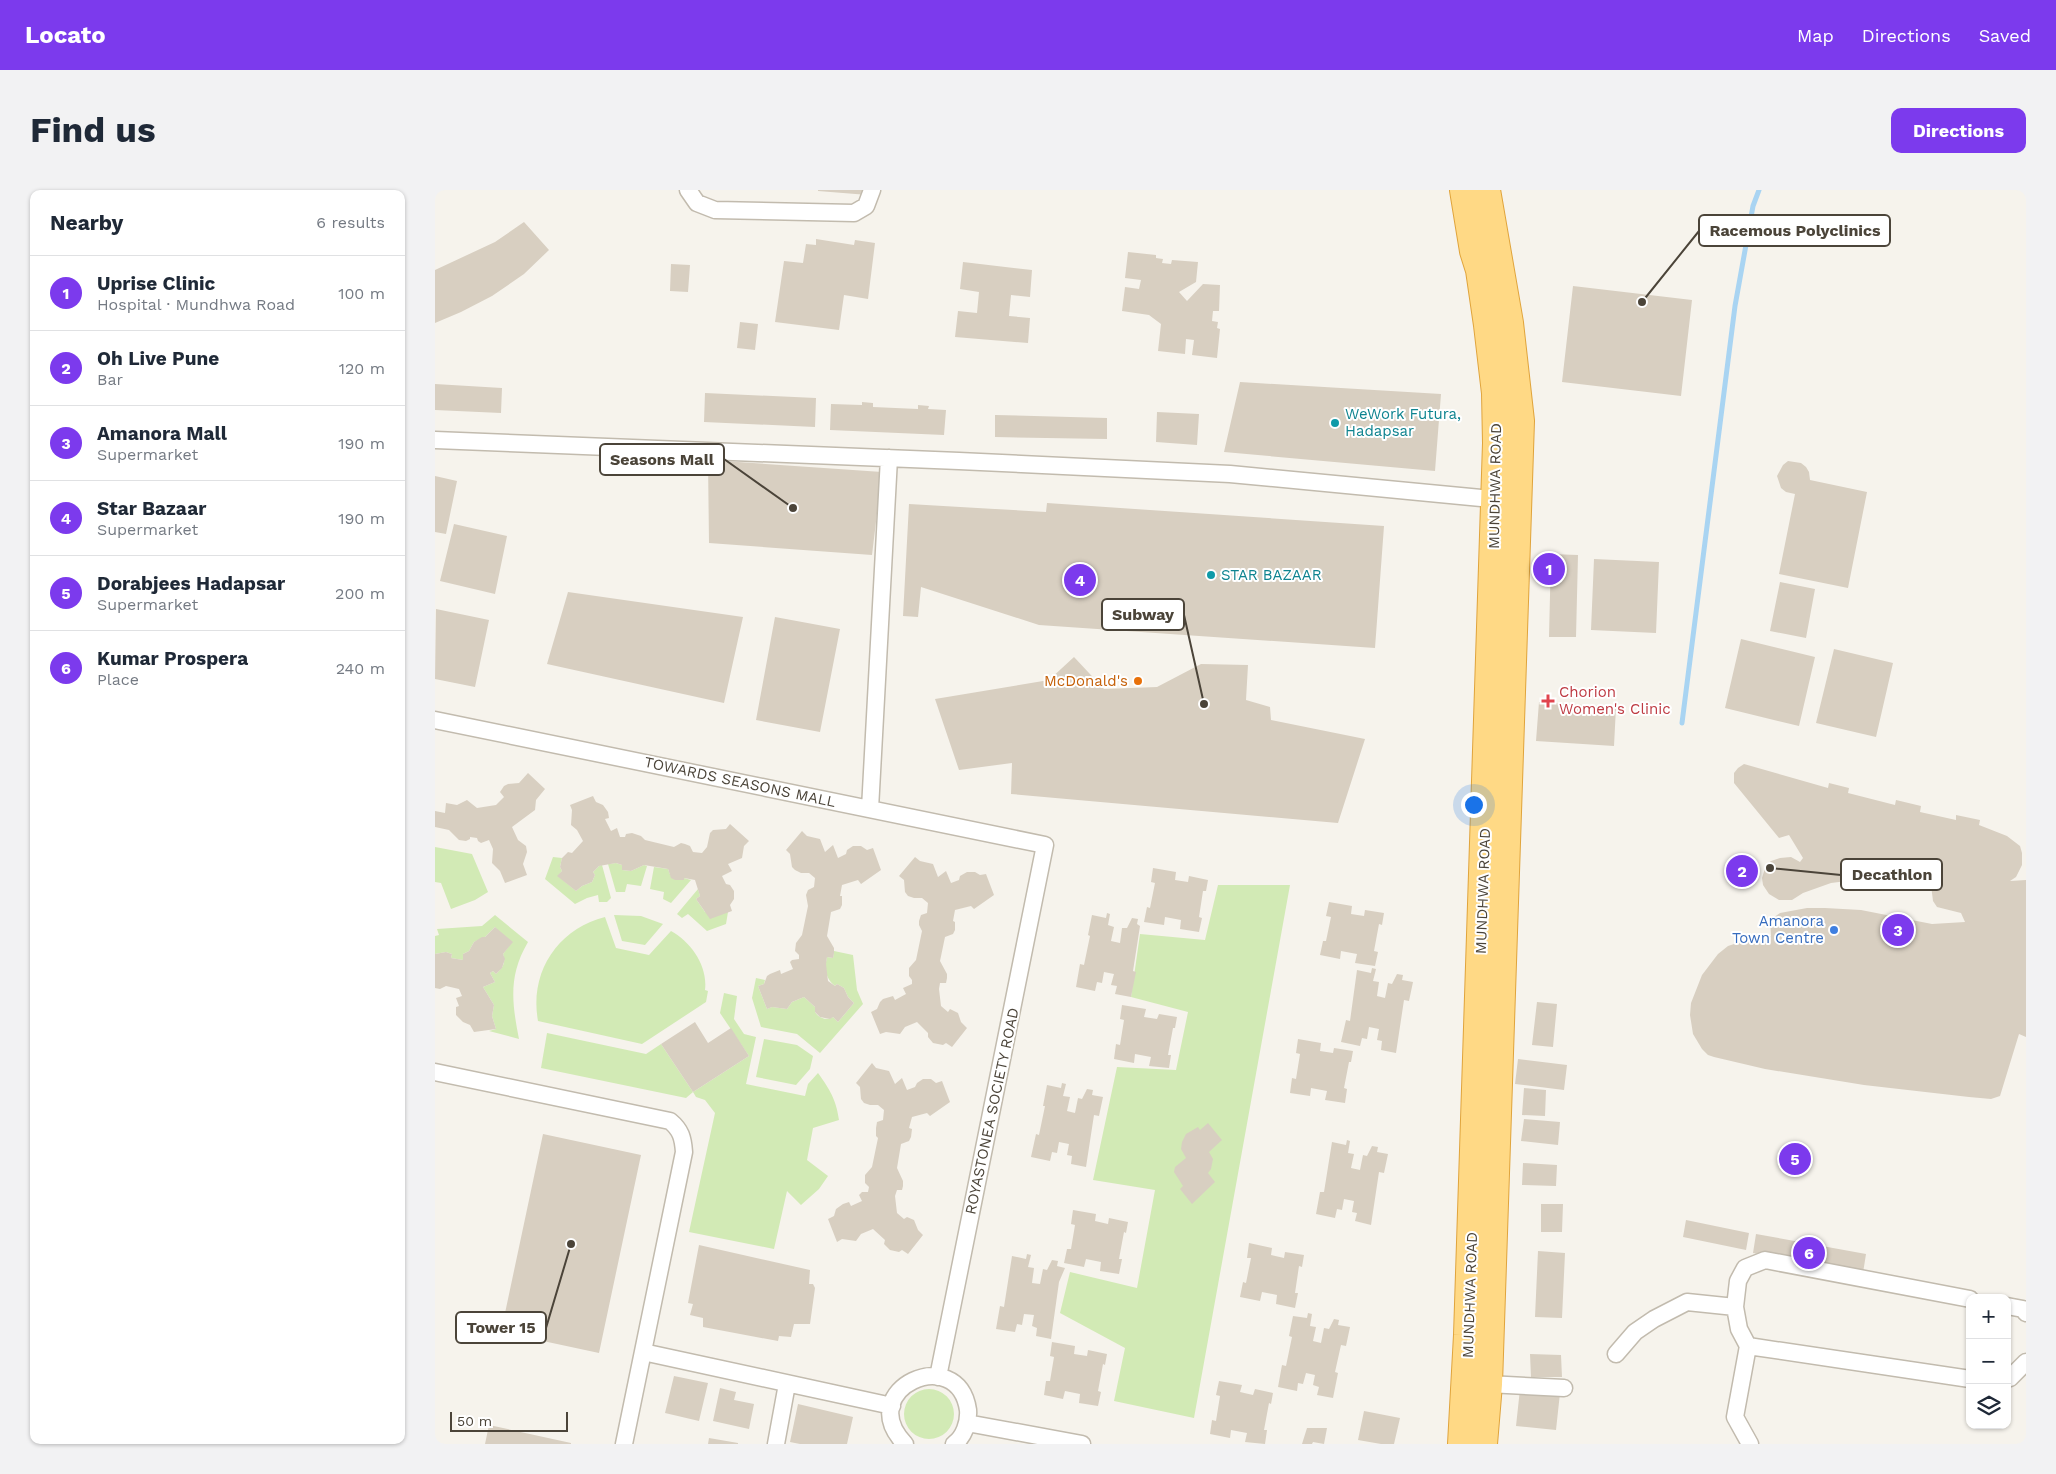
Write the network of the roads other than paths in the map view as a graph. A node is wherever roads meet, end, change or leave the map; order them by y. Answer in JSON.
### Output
{"nodes":[{"id":1,"x":688,"y":190,"type":"edge"},
{"id":2,"x":872,"y":190,"type":"edge"},
{"id":3,"x":1464,"y":190,"type":"edge"},
{"id":4,"x":1486,"y":190,"type":"edge"},
{"id":5,"x":435,"y":440,"type":"edge"},
{"id":6,"x":889,"y":458,"type":"junction"},
{"id":7,"x":1506,"y":500,"type":"junction"},
{"id":8,"x":435,"y":720,"type":"edge"},
{"id":9,"x":871,"y":809,"type":"junction"},
{"id":10,"x":1045,"y":845,"type":"joint"},
{"id":11,"x":435,"y":1072,"type":"edge"},
{"id":12,"x":1966,"y":1298,"type":"edge"},
{"id":13,"x":2011,"y":1307,"type":"edge"},
{"id":14,"x":1735,"y":1308,"type":"junction"},
{"id":15,"x":2026,"y":1312,"type":"edge"},
{"id":16,"x":1748,"y":1346,"type":"junction"},
{"id":17,"x":643,"y":1352,"type":"junction"},
{"id":18,"x":1616,"y":1354,"type":"dead end"},
{"id":19,"x":2026,"y":1362,"type":"edge"},
{"id":20,"x":938,"y":1377,"type":"junction"},
{"id":21,"x":2011,"y":1377,"type":"edge"},
{"id":22,"x":1966,"y":1378,"type":"edge"},
{"id":23,"x":787,"y":1384,"type":"junction"},
{"id":24,"x":1488,"y":1384,"type":"junction"},
{"id":25,"x":1563,"y":1388,"type":"dead end"},
{"id":26,"x":891,"y":1406,"type":"junction"},
{"id":27,"x":967,"y":1423,"type":"junction"},
{"id":28,"x":624,"y":1444,"type":"edge"},
{"id":29,"x":776,"y":1444,"type":"edge"},
{"id":30,"x":905,"y":1444,"type":"edge"},
{"id":31,"x":954,"y":1444,"type":"edge"},
{"id":32,"x":1082,"y":1444,"type":"edge"},
{"id":33,"x":1462,"y":1444,"type":"edge"},
{"id":34,"x":1483,"y":1444,"type":"edge"},
{"id":35,"x":1750,"y":1444,"type":"edge"}],
"edges":[{"from":1,"to":2,"type":"street"},
{"from":3,"to":7,"type":"highway","name":"MUNDHWA ROAD"},
{"from":4,"to":7,"type":"highway","name":"MUNDHWA ROAD"},
{"from":5,"to":6,"type":"street"},
{"from":6,"to":7,"type":"street"},
{"from":6,"to":9,"type":"street"},
{"from":7,"to":24,"type":"highway","name":"MUNDHWA ROAD"},
{"from":7,"to":33,"type":"highway","name":"MUNDHWA ROAD"},
{"from":8,"to":9,"type":"street","name":"TOWARDS SEASONS MALL"},
{"from":9,"to":10,"type":"street","name":"TOWARDS SEASONS MALL"},
{"from":10,"to":20,"type":"street","name":"ROYASTONEA SOCIETY ROAD"},
{"from":11,"to":17,"type":"street"},
{"from":12,"to":14,"type":"street"},
{"from":13,"to":15,"type":"street"},
{"from":14,"to":16,"type":"street"},
{"from":14,"to":18,"type":"street"},
{"from":16,"to":22,"type":"street"},
{"from":16,"to":35,"type":"street"},
{"from":17,"to":23,"type":"street"},
{"from":17,"to":28,"type":"street"},
{"from":19,"to":21,"type":"street"},
{"from":20,"to":26,"type":"street"},
{"from":20,"to":27,"type":"street"},
{"from":23,"to":26,"type":"street"},
{"from":23,"to":29,"type":"street"},
{"from":24,"to":25,"type":"street"},
{"from":24,"to":34,"type":"highway","name":"MUNDHWA ROAD"},
{"from":26,"to":30,"type":"street"},
{"from":27,"to":31,"type":"street"},
{"from":27,"to":32,"type":"street"}]}
